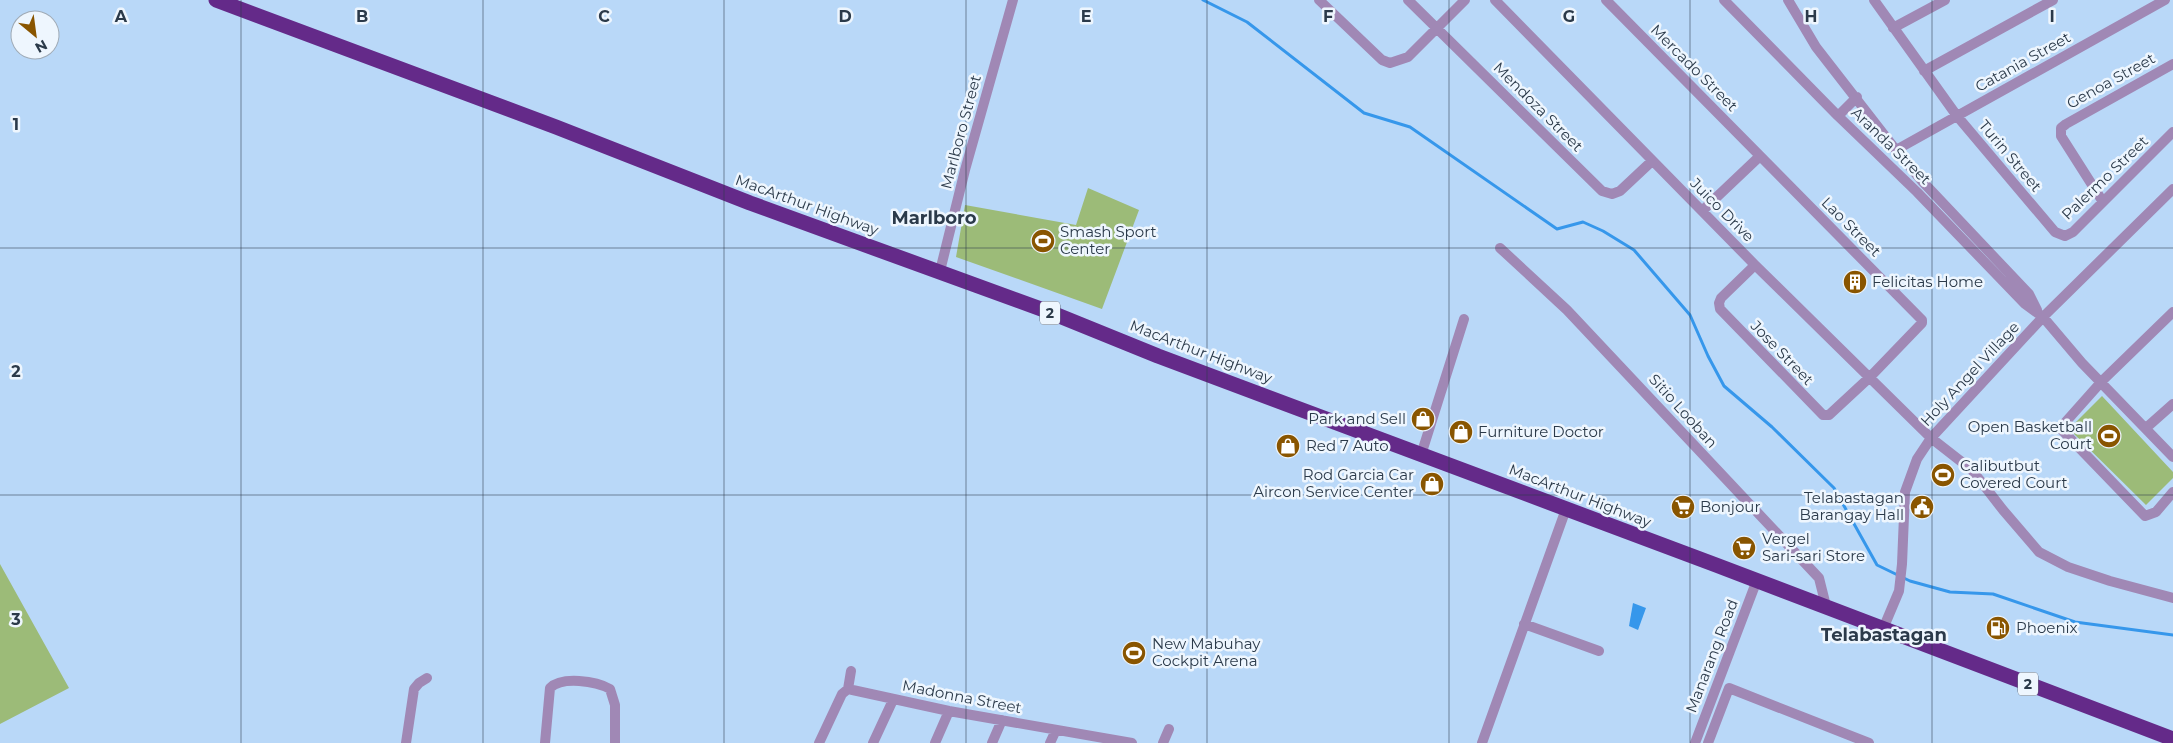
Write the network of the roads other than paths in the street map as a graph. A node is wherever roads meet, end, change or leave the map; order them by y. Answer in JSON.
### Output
{"nodes":[{"id":1,"x":216,"y":0,"type":"edge"},
{"id":2,"x":1013,"y":0,"type":"edge"},
{"id":3,"x":1318,"y":0,"type":"edge"},
{"id":4,"x":1408,"y":0,"type":"edge"},
{"id":5,"x":1465,"y":0,"type":"edge"},
{"id":6,"x":1494,"y":0,"type":"edge"},
{"id":7,"x":1606,"y":0,"type":"edge"},
{"id":8,"x":1724,"y":0,"type":"edge"},
{"id":9,"x":1788,"y":0,"type":"edge"},
{"id":10,"x":1874,"y":0,"type":"edge"},
{"id":11,"x":1945,"y":0,"type":"edge"},
{"id":12,"x":2053,"y":0,"type":"edge"},
{"id":13,"x":2164,"y":0,"type":"edge"},
{"id":14,"x":1438,"y":28,"type":"junction"},
{"id":15,"x":1893,"y":28,"type":"junction"},
{"id":16,"x":2173,"y":64,"type":"edge"},
{"id":17,"x":1924,"y":71,"type":"junction"},
{"id":18,"x":1857,"y":97,"type":"junction"},
{"id":19,"x":1838,"y":116,"type":"junction"},
{"id":20,"x":1957,"y":116,"type":"junction"},
{"id":21,"x":2173,"y":132,"type":"edge"},
{"id":22,"x":1896,"y":150,"type":"junction"},
{"id":23,"x":1760,"y":156,"type":"junction"},
{"id":24,"x":1652,"y":161,"type":"junction"},
{"id":25,"x":1891,"y":166,"type":"junction"},
{"id":26,"x":2173,"y":189,"type":"edge"},
{"id":27,"x":2103,"y":202,"type":"junction"},
{"id":28,"x":1702,"y":211,"type":"junction"},
{"id":29,"x":2055,"y":232,"type":"joint"},
{"id":30,"x":1500,"y":248,"type":"dead end"},
{"id":31,"x":1755,"y":265,"type":"junction"},
{"id":32,"x":940,"y":271,"type":"junction"},
{"id":33,"x":2173,"y":312,"type":"edge"},
{"id":34,"x":2040,"y":314,"type":"junction"},
{"id":35,"x":1464,"y":320,"type":"dead end"},
{"id":36,"x":1870,"y":377,"type":"junction"},
{"id":37,"x":2102,"y":381,"type":"junction"},
{"id":38,"x":2173,"y":404,"type":"edge"},
{"id":39,"x":2146,"y":428,"type":"junction"},
{"id":40,"x":1931,"y":438,"type":"junction"},
{"id":41,"x":1421,"y":455,"type":"junction"},
{"id":42,"x":2173,"y":457,"type":"edge"},
{"id":43,"x":2173,"y":492,"type":"edge"},
{"id":44,"x":1566,"y":509,"type":"junction"},
{"id":45,"x":1757,"y":580,"type":"junction"},
{"id":46,"x":2173,"y":598,"type":"edge"},
{"id":47,"x":1826,"y":606,"type":"junction"},
{"id":48,"x":1524,"y":624,"type":"junction"},
{"id":49,"x":1884,"y":628,"type":"junction"},
{"id":50,"x":1599,"y":651,"type":"dead end"},
{"id":51,"x":851,"y":671,"type":"dead end"},
{"id":52,"x":426,"y":678,"type":"dead end"},
{"id":53,"x":848,"y":689,"type":"junction"},
{"id":54,"x":893,"y":700,"type":"junction"},
{"id":55,"x":949,"y":711,"type":"junction"},
{"id":56,"x":1002,"y":720,"type":"junction"},
{"id":57,"x":1169,"y":729,"type":"dead end"},
{"id":58,"x":1056,"y":730,"type":"junction"},
{"id":59,"x":2173,"y":739,"type":"edge"},
{"id":60,"x":1109,"y":742,"type":"edge"},
{"id":61,"x":406,"y":743,"type":"edge"},
{"id":62,"x":545,"y":743,"type":"edge"},
{"id":63,"x":615,"y":743,"type":"edge"},
{"id":64,"x":820,"y":743,"type":"edge"},
{"id":65,"x":873,"y":743,"type":"edge"},
{"id":66,"x":935,"y":743,"type":"edge"},
{"id":67,"x":992,"y":743,"type":"edge"},
{"id":68,"x":1050,"y":743,"type":"edge"},
{"id":69,"x":1132,"y":743,"type":"edge"},
{"id":70,"x":1163,"y":743,"type":"edge"},
{"id":71,"x":1482,"y":743,"type":"edge"},
{"id":72,"x":1695,"y":743,"type":"edge"},
{"id":73,"x":1708,"y":743,"type":"edge"},
{"id":74,"x":1869,"y":743,"type":"edge"}],
"edges":[{"from":1,"to":32,"type":"highway","name":"MacArthur Highway","number":"2"},
{"from":2,"to":32,"type":"street","name":"Marlboro Street"},
{"from":3,"to":14,"type":"street"},
{"from":4,"to":14,"type":"street","name":"Mendoza Street"},
{"from":5,"to":14,"type":"street"},
{"from":6,"to":24,"type":"street","name":"Juico Drive"},
{"from":7,"to":23,"type":"street","name":"Mercado Street"},
{"from":8,"to":19,"type":"street","name":"Aranda Street"},
{"from":9,"to":18,"type":"street","name":"Aranda Street"},
{"from":10,"to":15,"type":"street","name":"Turin Street"},
{"from":11,"to":15,"type":"street"},
{"from":12,"to":17,"type":"street"},
{"from":13,"to":20,"type":"street","name":"Catania Street"},
{"from":14,"to":24,"type":"street","name":"Mendoza Street"},
{"from":15,"to":17,"type":"street","name":"Turin Street"},
{"from":16,"to":27,"type":"street","name":"Genoa Street"},
{"from":17,"to":20,"type":"street","name":"Turin Street"},
{"from":18,"to":19,"type":"street"},
{"from":18,"to":22,"type":"street","name":"Aranda Street"},
{"from":19,"to":25,"type":"street","name":"Aranda Street"},
{"from":20,"to":22,"type":"street","name":"Catania Street"},
{"from":20,"to":29,"type":"street","name":"Turin Street"},
{"from":21,"to":27,"type":"street","name":"Palermo Street"},
{"from":22,"to":25,"type":"street"},
{"from":22,"to":34,"type":"street","name":"Aranda Street"},
{"from":23,"to":28,"type":"street"},
{"from":23,"to":36,"type":"street","name":"Lao Street"},
{"from":24,"to":28,"type":"street","name":"Juico Drive"},
{"from":25,"to":34,"type":"street","name":"Aranda Street"},
{"from":26,"to":34,"type":"street","name":"Holy Angel Village"},
{"from":27,"to":29,"type":"street","name":"Palermo Street"},
{"from":28,"to":31,"type":"street","name":"Juico Drive"},
{"from":30,"to":47,"type":"street","name":"Sitio Looban"},
{"from":31,"to":36,"type":"street","name":"Juico Drive"},
{"from":31,"to":36,"type":"street","name":"Jose Street"},
{"from":32,"to":41,"type":"highway","name":"MacArthur Highway","number":"2"},
{"from":33,"to":37,"type":"street"},
{"from":34,"to":37,"type":"street","name":"Aranda Street"},
{"from":34,"to":40,"type":"street","name":"Holy Angel Village"},
{"from":35,"to":41,"type":"street"},
{"from":36,"to":40,"type":"street","name":"Juico Drive"},
{"from":37,"to":39,"type":"street","name":"Aranda Street"},
{"from":37,"to":43,"type":"street"},
{"from":38,"to":39,"type":"street"},
{"from":39,"to":42,"type":"street","name":"Aranda Street"},
{"from":40,"to":46,"type":"street","name":"Juico Drive"},
{"from":40,"to":49,"type":"street","name":"Holy Angel Village"},
{"from":41,"to":44,"type":"highway","name":"MacArthur Highway","number":"2"},
{"from":44,"to":45,"type":"highway","name":"MacArthur Highway","number":"2"},
{"from":44,"to":48,"type":"street"},
{"from":45,"to":47,"type":"highway","name":"MacArthur Highway","number":"2"},
{"from":45,"to":72,"type":"street","name":"Manarang Road"},
{"from":47,"to":49,"type":"highway","name":"MacArthur Highway","number":"2"},
{"from":48,"to":50,"type":"street"},
{"from":48,"to":71,"type":"street"},
{"from":49,"to":59,"type":"highway","name":"MacArthur Highway","number":"2"},
{"from":51,"to":53,"type":"street"},
{"from":52,"to":61,"type":"street"},
{"from":53,"to":54,"type":"street","name":"Madonna Street"},
{"from":53,"to":64,"type":"street"},
{"from":54,"to":55,"type":"street","name":"Madonna Street"},
{"from":54,"to":65,"type":"street"},
{"from":55,"to":56,"type":"street","name":"Madonna Street"},
{"from":55,"to":66,"type":"street"},
{"from":56,"to":58,"type":"street","name":"Madonna Street"},
{"from":56,"to":67,"type":"street"},
{"from":57,"to":70,"type":"street"},
{"from":58,"to":60,"type":"street","name":"Madonna Street"},
{"from":58,"to":68,"type":"street"},
{"from":60,"to":69,"type":"street","name":"Madonna Street"},
{"from":62,"to":63,"type":"street"},
{"from":73,"to":74,"type":"street"}]}
